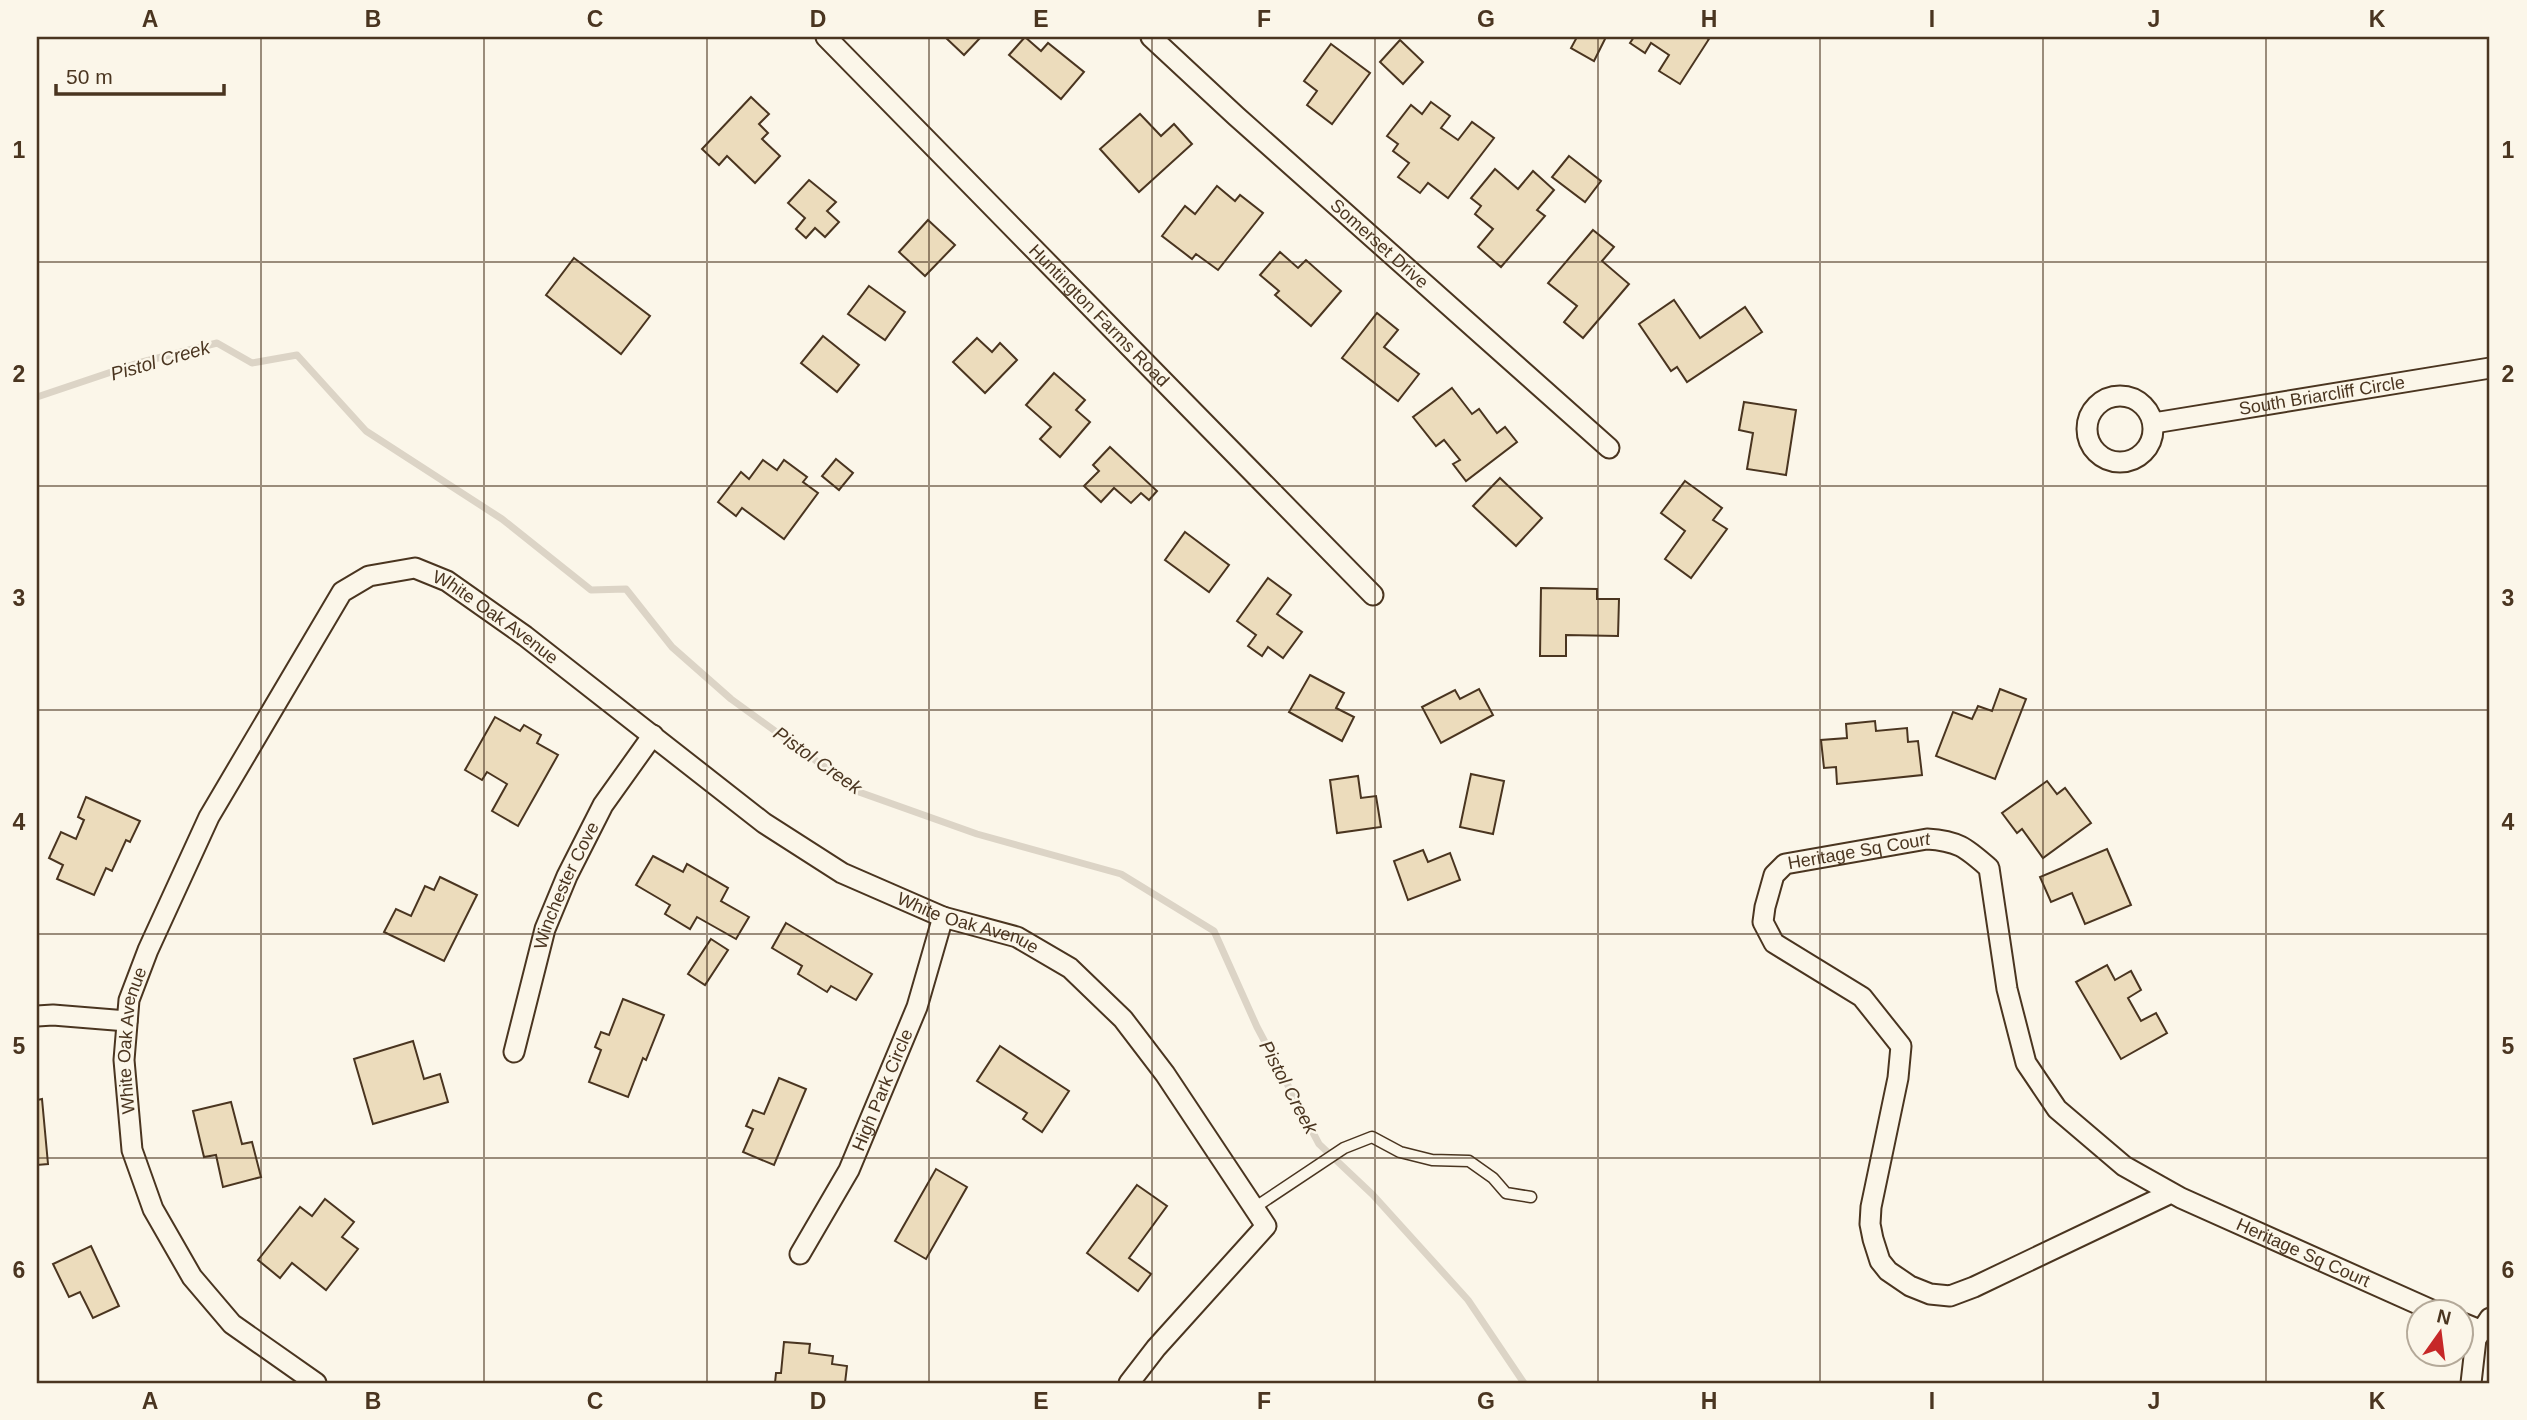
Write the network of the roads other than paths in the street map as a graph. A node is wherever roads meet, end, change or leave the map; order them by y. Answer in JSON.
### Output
{"nodes":[{"id":1,"x":826,"y":37,"type":"edge"},
{"id":2,"x":1152,"y":37,"type":"edge"},
{"id":3,"x":2490,"y":368,"type":"edge"},
{"id":4,"x":2154,"y":423,"type":"dead end"},
{"id":5,"x":1609,"y":448,"type":"dead end"},
{"id":6,"x":1373,"y":595,"type":"dead end"},
{"id":7,"x":653,"y":735,"type":"junction"},
{"id":8,"x":943,"y":917,"type":"junction"},
{"id":9,"x":37,"y":1016,"type":"edge"},
{"id":10,"x":127,"y":1021,"type":"junction"},
{"id":11,"x":514,"y":1052,"type":"dead end"},
{"id":12,"x":2171,"y":1193,"type":"junction"},
{"id":13,"x":1531,"y":1197,"type":"dead end"},
{"id":14,"x":1254,"y":1208,"type":"junction"},
{"id":15,"x":800,"y":1254,"type":"dead end"},
{"id":16,"x":2407,"y":1298,"type":"edge"},
{"id":17,"x":2486,"y":1325,"type":"edge"},
{"id":18,"x":316,"y":1383,"type":"edge"},
{"id":19,"x":1129,"y":1383,"type":"edge"},
{"id":20,"x":2471,"y":1383,"type":"edge"}],
"edges":[{"from":1,"to":6,"type":"street","name":"Huntington Farms Road"},
{"from":2,"to":5,"type":"street","name":"Somerset Drive"},
{"from":3,"to":4,"type":"street","name":"South Briarcliff Circle"},
{"from":7,"to":8,"type":"street","name":"White Oak Avenue"},
{"from":7,"to":10,"type":"street","name":"White Oak Avenue"},
{"from":7,"to":11,"type":"street","name":"Winchester Cove"},
{"from":8,"to":14,"type":"street","name":"White Oak Avenue"},
{"from":8,"to":15,"type":"street","name":"High Park Circle"},
{"from":9,"to":10,"type":"street"},
{"from":10,"to":18,"type":"street","name":"White Oak Avenue"},
{"from":12,"to":12,"type":"street","name":"Heritage Sq Court"},
{"from":12,"to":16,"type":"street","name":"Heritage Sq Court"},
{"from":13,"to":14,"type":"lane"},
{"from":14,"to":19,"type":"street","name":"White Oak Avenue"},
{"from":17,"to":20,"type":"street"}]}
